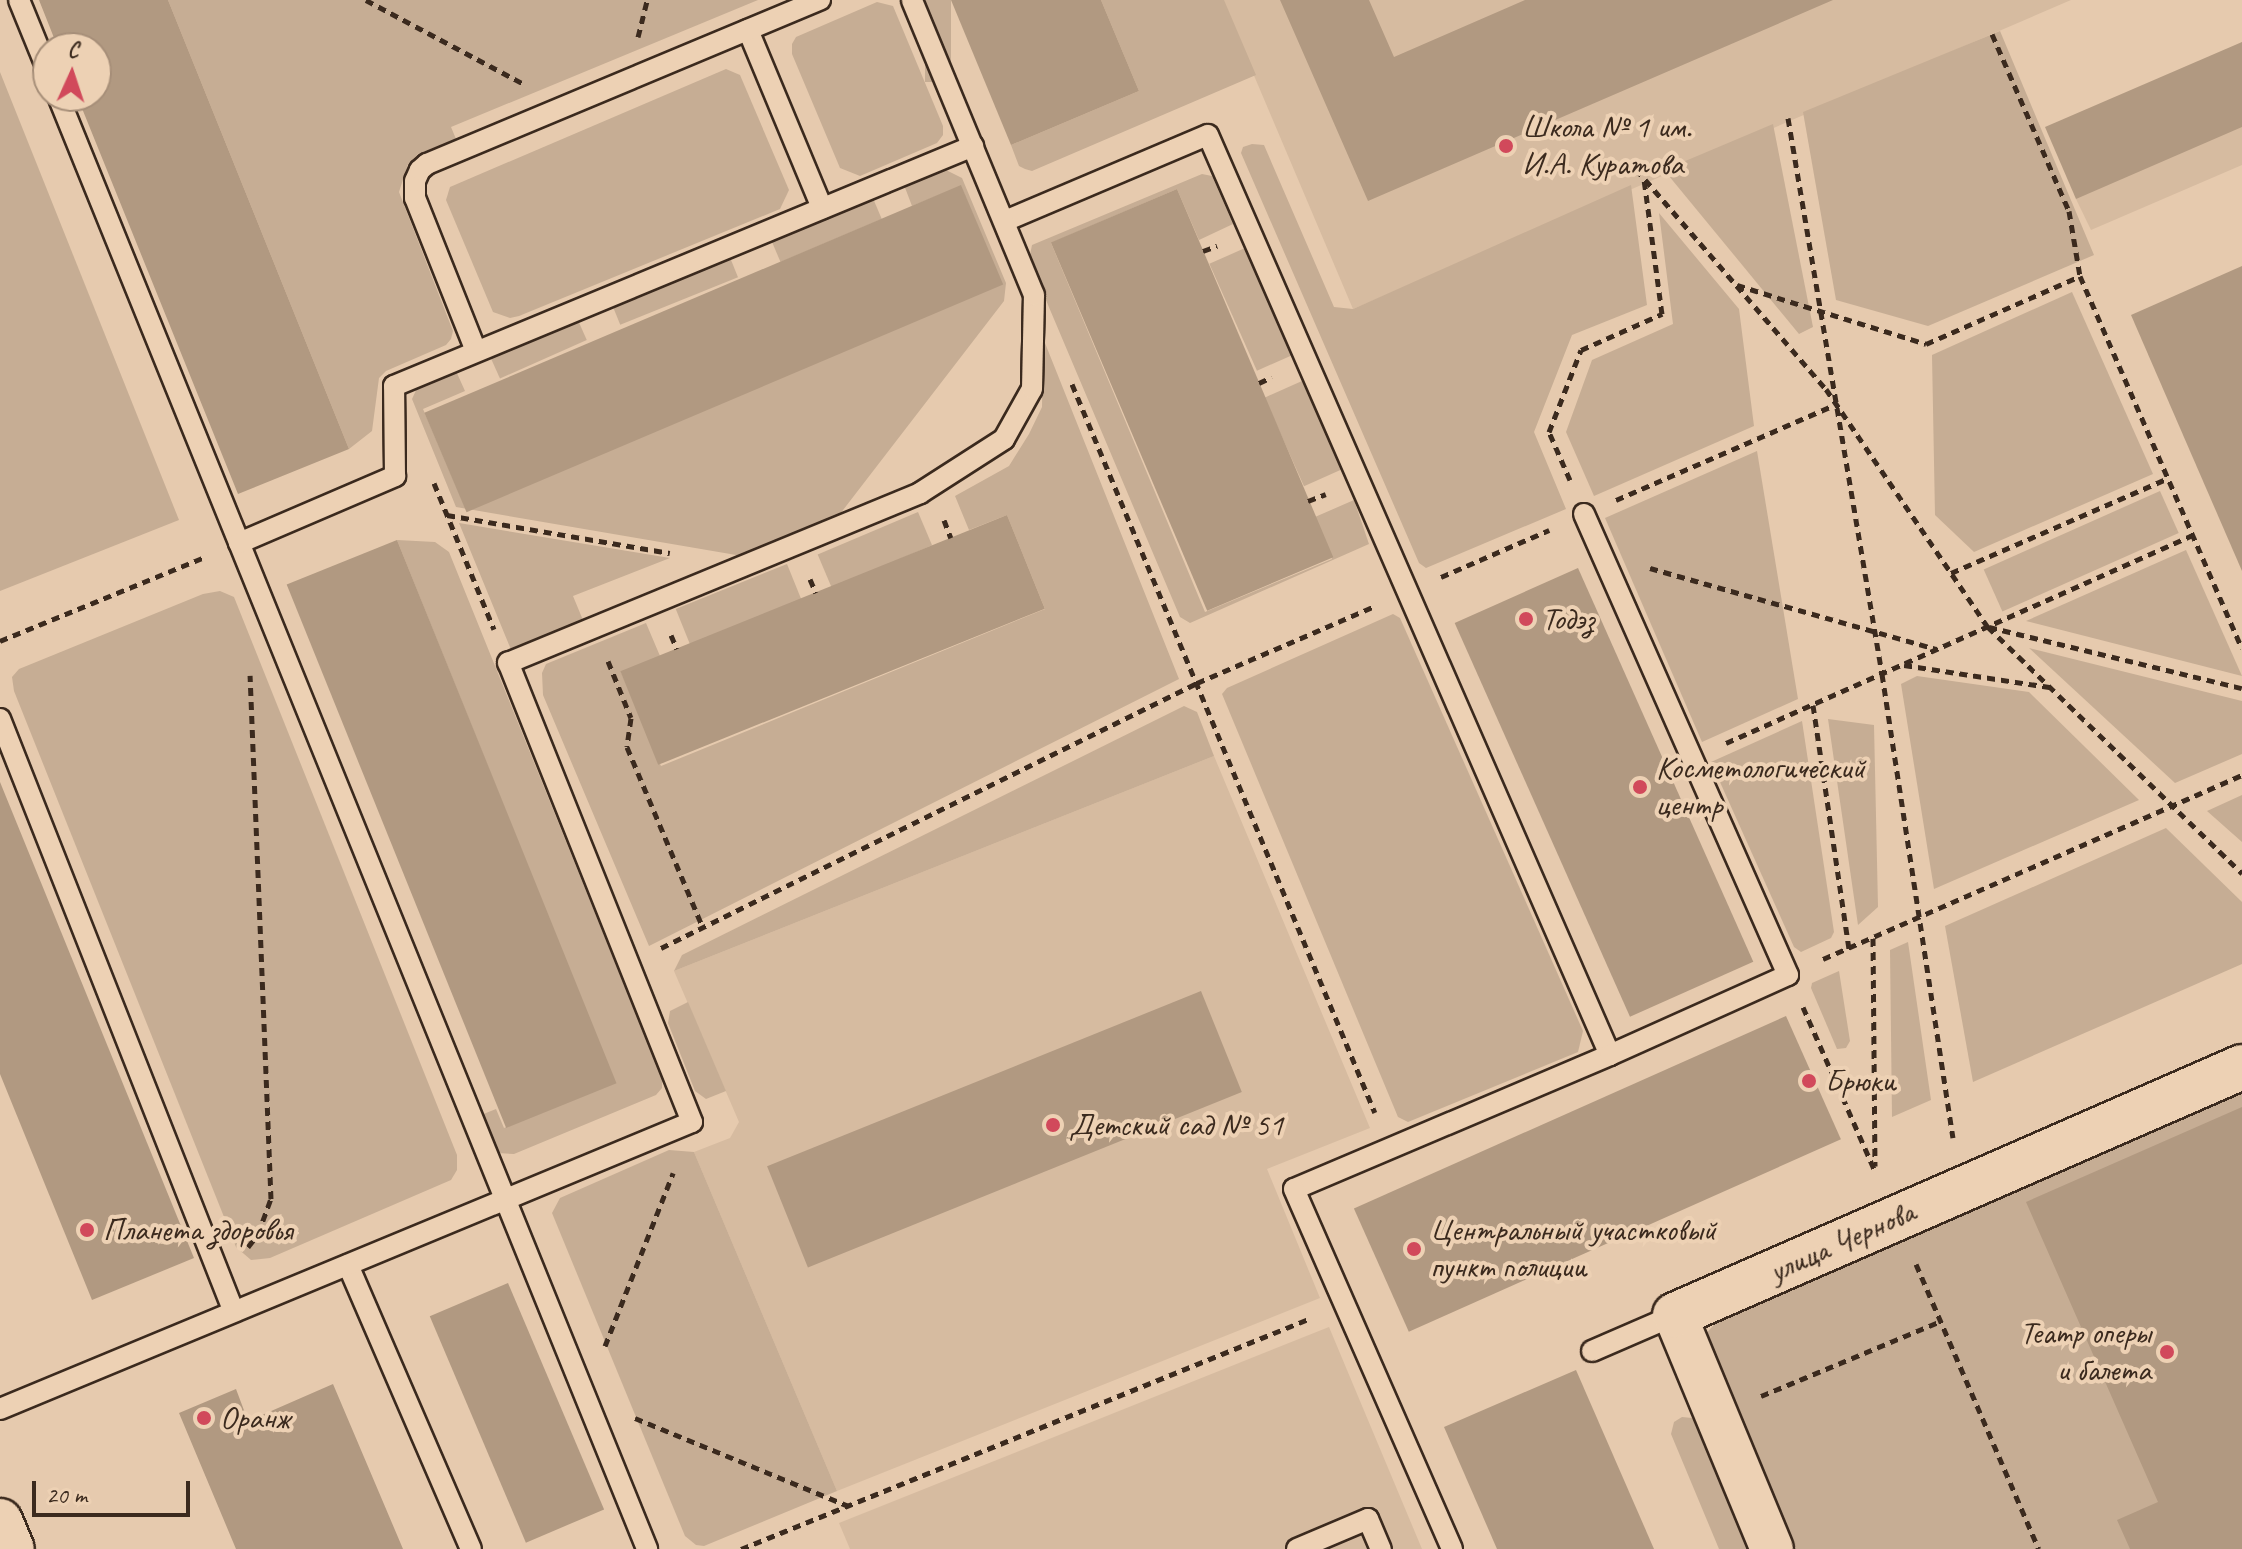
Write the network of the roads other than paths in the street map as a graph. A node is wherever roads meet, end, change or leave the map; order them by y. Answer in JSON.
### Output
{"nodes":[{"id":1,"x":19,"y":0,"type":"edge"},
{"id":2,"x":820,"y":0,"type":"edge"},
{"id":3,"x":912,"y":0,"type":"edge"},
{"id":4,"x":748,"y":30,"type":"junction"},
{"id":5,"x":32,"y":32,"type":"edge"},
{"id":6,"x":64,"y":112,"type":"edge"},
{"id":7,"x":973,"y":146,"type":"junction"},
{"id":8,"x":822,"y":208,"type":"junction"},
{"id":9,"x":1005,"y":221,"type":"junction"},
{"id":10,"x":476,"y":351,"type":"junction"},
{"id":11,"x":1584,"y":514,"type":"road end"},
{"id":12,"x":239,"y":543,"type":"junction"},
{"id":13,"x":0,"y":719,"type":"edge"},
{"id":14,"x":1610,"y":1055,"type":"junction"},
{"id":15,"x":2242,"y":1067,"type":"edge"},
{"id":16,"x":504,"y":1201,"type":"junction"},
{"id":17,"x":348,"y":1265,"type":"junction"},
{"id":18,"x":234,"y":1312,"type":"junction"},
{"id":19,"x":1675,"y":1315,"type":"junction"},
{"id":20,"x":1592,"y":1351,"type":"dead end"},
{"id":21,"x":0,"y":1409,"type":"edge"},
{"id":22,"x":0,"y":1521,"type":"edge"},
{"id":23,"x":12,"y":1549,"type":"edge"},
{"id":24,"x":471,"y":1549,"type":"edge"},
{"id":25,"x":647,"y":1549,"type":"edge"},
{"id":26,"x":1297,"y":1549,"type":"edge"},
{"id":27,"x":1381,"y":1549,"type":"edge"},
{"id":28,"x":1452,"y":1549,"type":"edge"},
{"id":29,"x":1772,"y":1549,"type":"edge"}],
"edges":[{"from":1,"to":5,"type":"lane"},
{"from":2,"to":4,"type":"lane"},
{"from":3,"to":7,"type":"lane"},
{"from":4,"to":8,"type":"lane"},
{"from":4,"to":10,"type":"lane"},
{"from":6,"to":12,"type":"lane"},
{"from":7,"to":8,"type":"lane"},
{"from":7,"to":9,"type":"lane"},
{"from":8,"to":10,"type":"lane"},
{"from":9,"to":14,"type":"lane"},
{"from":9,"to":16,"type":"lane"},
{"from":10,"to":12,"type":"lane"},
{"from":11,"to":14,"type":"lane"},
{"from":12,"to":16,"type":"lane"},
{"from":13,"to":18,"type":"lane"},
{"from":14,"to":28,"type":"lane"},
{"from":15,"to":19,"type":"street","name":"улица Чернова"},
{"from":16,"to":17,"type":"lane"},
{"from":16,"to":25,"type":"lane"},
{"from":17,"to":18,"type":"lane"},
{"from":17,"to":24,"type":"lane"},
{"from":18,"to":21,"type":"lane"},
{"from":19,"to":20,"type":"lane"},
{"from":19,"to":29,"type":"street"},
{"from":22,"to":23,"type":"street"},
{"from":26,"to":27,"type":"lane"}]}
